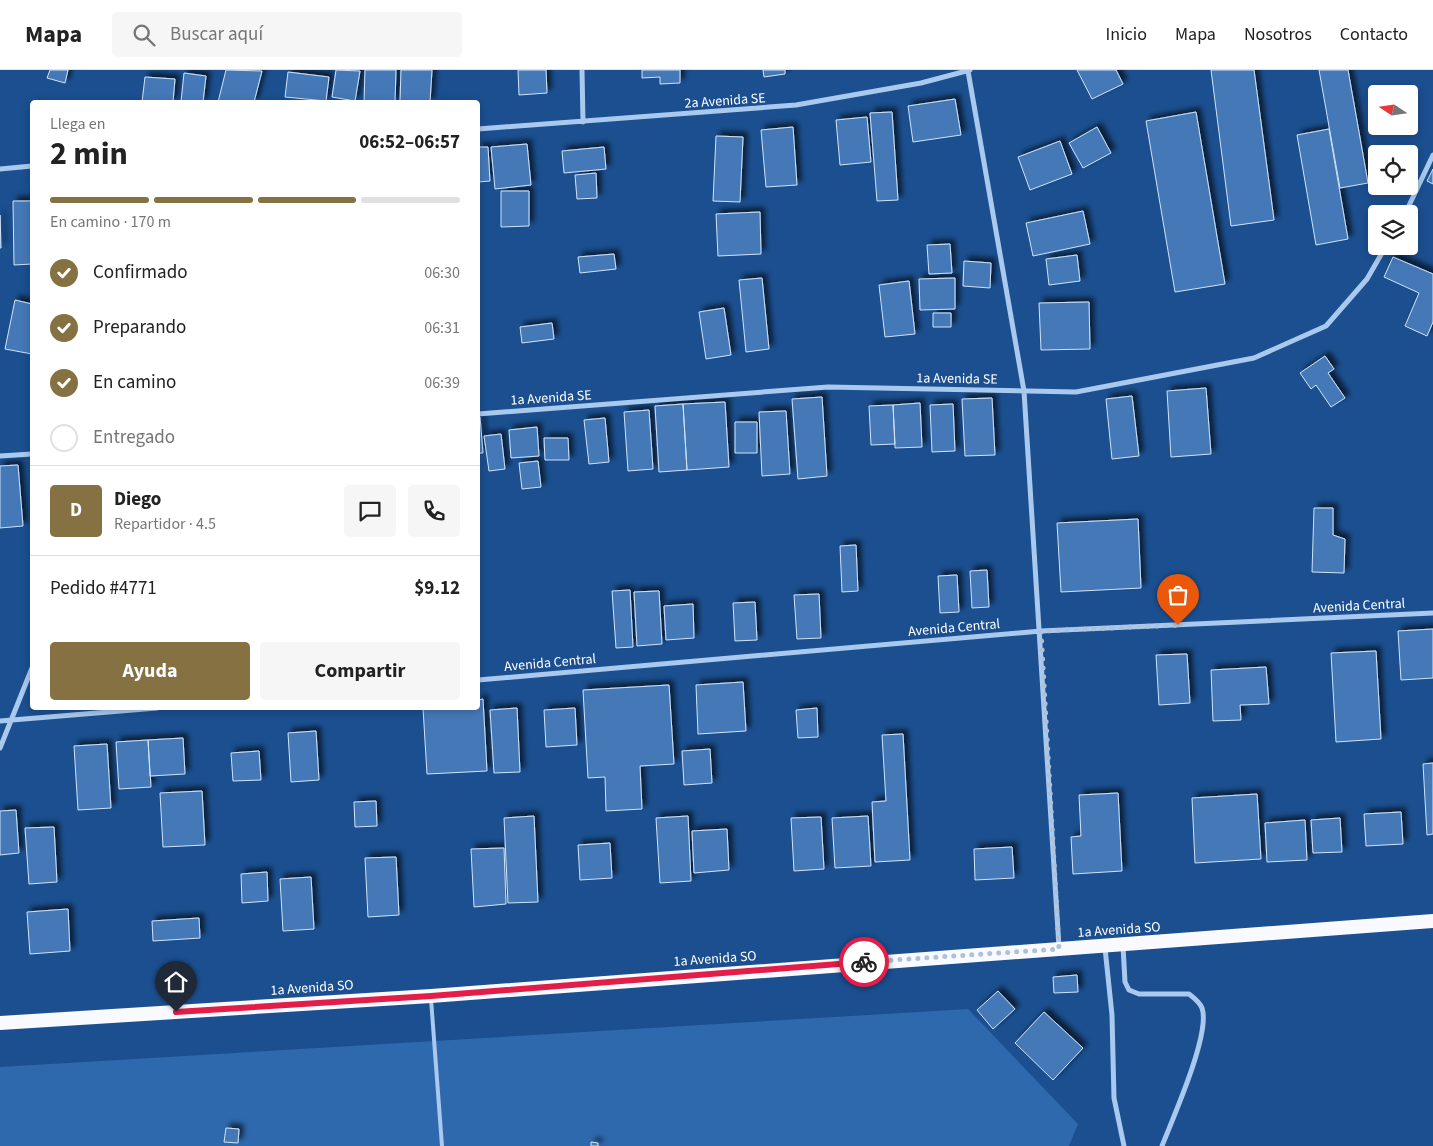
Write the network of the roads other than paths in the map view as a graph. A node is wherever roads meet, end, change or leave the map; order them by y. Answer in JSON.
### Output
{"nodes":[{"id":1,"x":582,"y":70,"type":"edge"},
{"id":2,"x":969,"y":71,"type":"edge"},
{"id":3,"x":583,"y":122,"type":"junction"},
{"id":4,"x":480,"y":129,"type":"edge"},
{"id":5,"x":1433,"y":154,"type":"edge"},
{"id":6,"x":30,"y":166,"type":"edge"},
{"id":7,"x":0,"y":169,"type":"edge"},
{"id":8,"x":1409,"y":205,"type":"edge"},
{"id":9,"x":1381,"y":255,"type":"edge"},
{"id":10,"x":1024,"y":391,"type":"junction"},
{"id":11,"x":480,"y":414,"type":"edge"},
{"id":12,"x":30,"y":454,"type":"edge"},
{"id":13,"x":0,"y":456,"type":"edge"},
{"id":14,"x":1433,"y":613,"type":"edge"},
{"id":15,"x":1041,"y":631,"type":"junction"},
{"id":16,"x":30,"y":673,"type":"edge"},
{"id":17,"x":480,"y":680,"type":"edge"},
{"id":18,"x":132,"y":710,"type":"edge"},
{"id":19,"x":0,"y":720,"type":"edge"},
{"id":20,"x":11,"y":720,"type":"junction"},
{"id":21,"x":0,"y":748,"type":"edge"},
{"id":22,"x":1433,"y":921,"type":"edge"},
{"id":23,"x":1123,"y":945,"type":"junction"},
{"id":24,"x":1105,"y":946,"type":"junction"},
{"id":25,"x":1059,"y":949,"type":"junction"},
{"id":26,"x":431,"y":996,"type":"junction"},
{"id":27,"x":0,"y":1023,"type":"edge"},
{"id":28,"x":442,"y":1146,"type":"edge"},
{"id":29,"x":1124,"y":1146,"type":"edge"},
{"id":30,"x":1162,"y":1146,"type":"edge"}],
"edges":[{"from":1,"to":3,"type":"street"},
{"from":2,"to":3,"type":"street","name":"2a Avenida SE"},
{"from":2,"to":10,"type":"street"},
{"from":3,"to":4,"type":"street","name":"2a Avenida SE"},
{"from":5,"to":8,"type":"street"},
{"from":6,"to":7,"type":"street"},
{"from":9,"to":10,"type":"street","name":"1a Avenida SE"},
{"from":10,"to":11,"type":"street","name":"1a Avenida SE"},
{"from":10,"to":15,"type":"street"},
{"from":12,"to":13,"type":"street"},
{"from":14,"to":15,"type":"street","name":"Avenida Central"},
{"from":15,"to":17,"type":"street","name":"Avenida Central"},
{"from":15,"to":25,"type":"street"},
{"from":16,"to":20,"type":"street"},
{"from":18,"to":20,"type":"street"},
{"from":19,"to":20,"type":"street"},
{"from":20,"to":21,"type":"street"},
{"from":22,"to":23,"type":"highway","name":"1a Avenida SO"},
{"from":23,"to":24,"type":"highway","name":"1a Avenida SO"},
{"from":23,"to":30,"type":"street"},
{"from":24,"to":25,"type":"highway","name":"1a Avenida SO"},
{"from":24,"to":29,"type":"street"},
{"from":25,"to":26,"type":"highway","name":"1a Avenida SO"},
{"from":26,"to":27,"type":"highway","name":"1a Avenida SO"},
{"from":26,"to":28,"type":"lane"}]}
